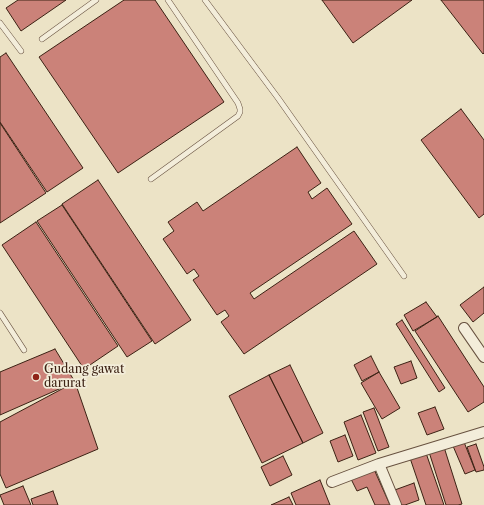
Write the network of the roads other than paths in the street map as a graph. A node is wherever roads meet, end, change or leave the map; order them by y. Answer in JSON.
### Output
{"nodes":[{"id":1,"x":96,"y":0,"type":"edge"},
{"id":2,"x":168,"y":0,"type":"edge"},
{"id":3,"x":205,"y":0,"type":"edge"},
{"id":4,"x":0,"y":23,"type":"edge"},
{"id":5,"x":42,"y":39,"type":"dead end"},
{"id":6,"x":21,"y":51,"type":"dead end"},
{"id":7,"x":151,"y":178,"type":"dead end"},
{"id":8,"x":404,"y":276,"type":"dead end"},
{"id":9,"x":0,"y":313,"type":"edge"},
{"id":10,"x":464,"y":328,"type":"dead end"},
{"id":11,"x":24,"y":350,"type":"dead end"},
{"id":12,"x":484,"y":357,"type":"edge"},
{"id":13,"x":484,"y":432,"type":"edge"},
{"id":14,"x":379,"y":464,"type":"junction"},
{"id":15,"x":332,"y":482,"type":"dead end"},
{"id":16,"x":396,"y":505,"type":"edge"}],
"edges":[{"from":1,"to":5,"type":"lane"},
{"from":2,"to":7,"type":"lane"},
{"from":3,"to":8,"type":"lane"},
{"from":4,"to":6,"type":"lane"},
{"from":9,"to":11,"type":"lane"},
{"from":10,"to":12,"type":"street"},
{"from":13,"to":14,"type":"street"},
{"from":14,"to":15,"type":"street"},
{"from":14,"to":16,"type":"street"}]}
